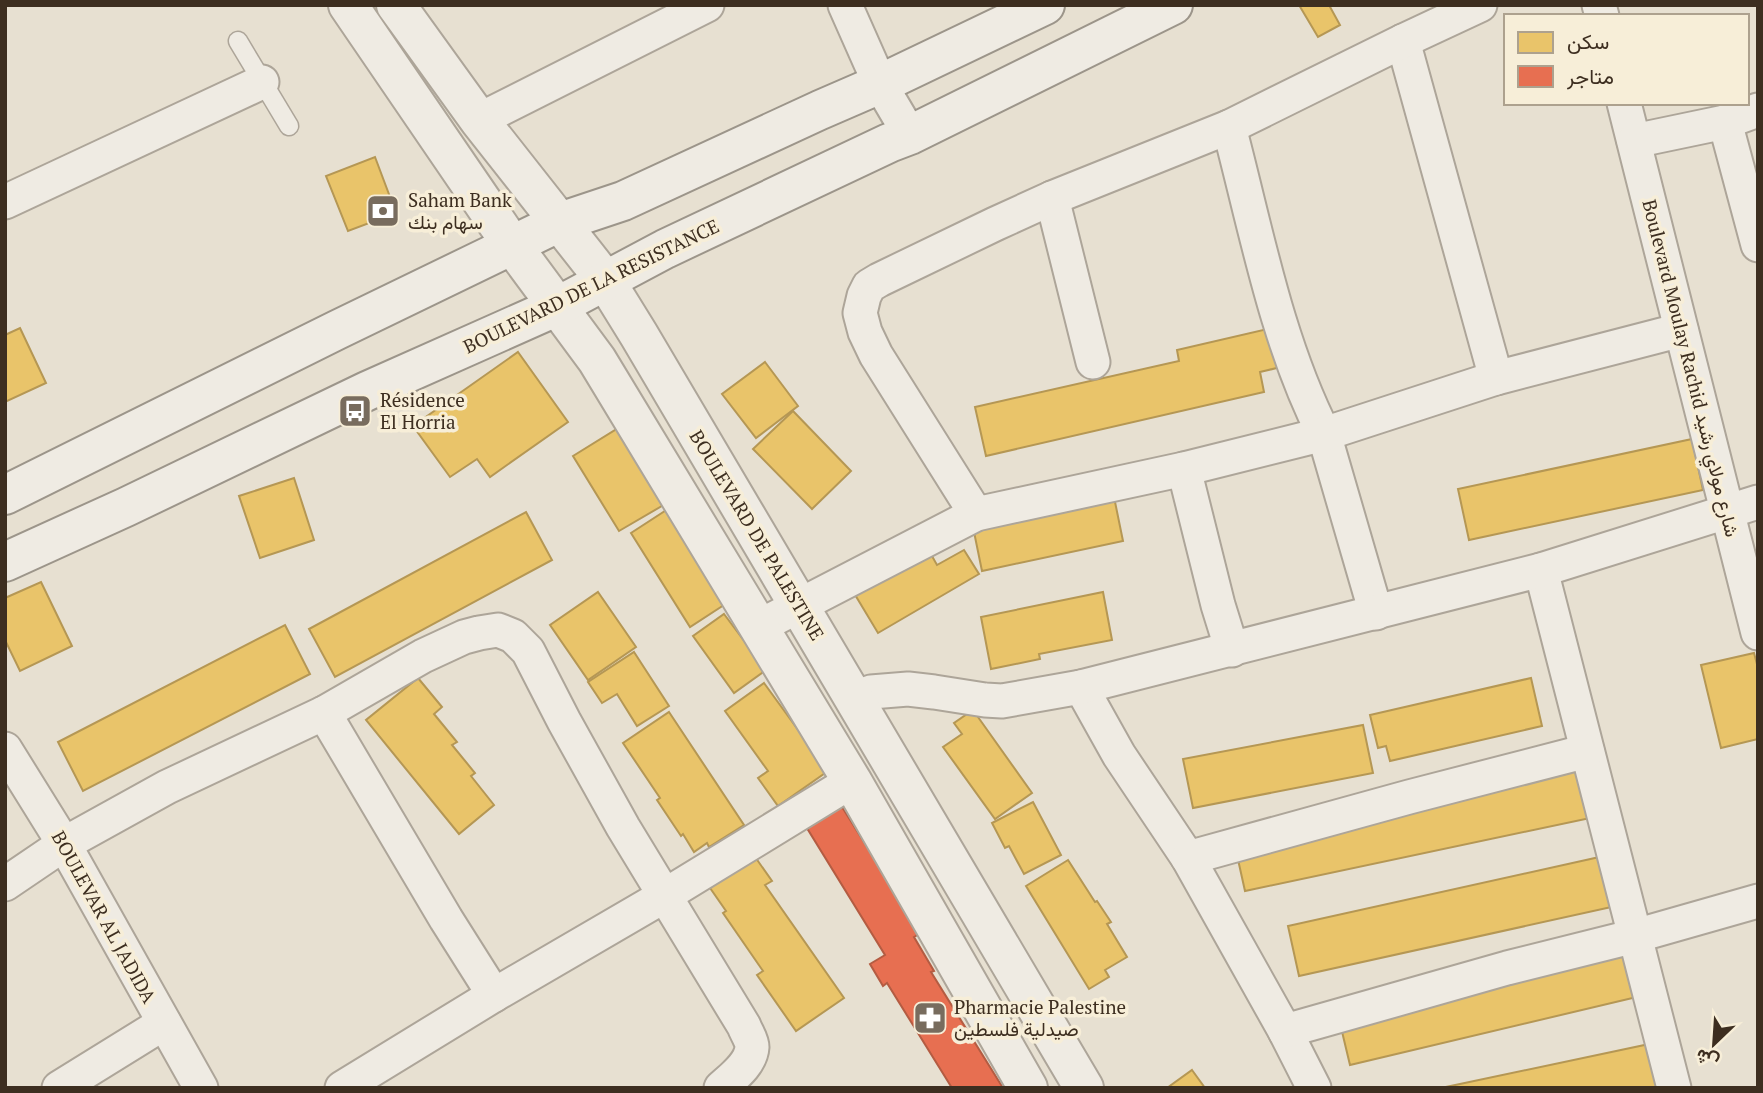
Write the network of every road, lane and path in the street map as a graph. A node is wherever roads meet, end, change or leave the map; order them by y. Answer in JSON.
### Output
{"nodes":[{"id":1,"x":348,"y":5,"type":"edge"},
{"id":2,"x":396,"y":5,"type":"edge"},
{"id":3,"x":707,"y":5,"type":"edge"},
{"id":4,"x":845,"y":5,"type":"edge"},
{"id":5,"x":1045,"y":5,"type":"edge"},
{"id":6,"x":1174,"y":5,"type":"edge"},
{"id":7,"x":1480,"y":5,"type":"edge"},
{"id":8,"x":238,"y":41,"type":"dead end"},
{"id":9,"x":1402,"y":41,"type":"junction"},
{"id":10,"x":262,"y":82,"type":"junction"},
{"id":11,"x":880,"y":84,"type":"junction"},
{"id":12,"x":1625,"y":105,"type":"edge"},
{"id":13,"x":1758,"y":110,"type":"edge"},
{"id":14,"x":478,"y":120,"type":"junction"},
{"id":15,"x":1725,"y":122,"type":"junction"},
{"id":16,"x":289,"y":126,"type":"dead end"},
{"id":17,"x":1229,"y":127,"type":"junction"},
{"id":18,"x":910,"y":135,"type":"junction"},
{"id":19,"x":1634,"y":141,"type":"junction"},
{"id":20,"x":1052,"y":198,"type":"junction"},
{"id":21,"x":5,"y":202,"type":"edge"},
{"id":22,"x":560,"y":222,"type":"junction"},
{"id":23,"x":512,"y":245,"type":"junction"},
{"id":24,"x":1758,"y":245,"type":"edge"},
{"id":25,"x":605,"y":280,"type":"junction"},
{"id":26,"x":558,"y":306,"type":"junction"},
{"id":27,"x":1681,"y":330,"type":"junction"},
{"id":28,"x":1093,"y":362,"type":"dead end"},
{"id":29,"x":1496,"y":378,"type":"junction"},
{"id":30,"x":1324,"y":434,"type":"junction"},
{"id":31,"x":1184,"y":469,"type":"junction"},
{"id":32,"x":5,"y":495,"type":"edge"},
{"id":33,"x":1742,"y":507,"type":"edge"},
{"id":34,"x":976,"y":514,"type":"junction"},
{"id":35,"x":5,"y":562,"type":"edge"},
{"id":36,"x":1541,"y":570,"type":"junction"},
{"id":37,"x":798,"y":606,"type":"junction"},
{"id":38,"x":1376,"y":613,"type":"junction"},
{"id":39,"x":758,"y":626,"type":"junction"},
{"id":40,"x":1758,"y":633,"type":"edge"},
{"id":41,"x":1232,"y":650,"type":"junction"},
{"id":42,"x":1082,"y":687,"type":"junction"},
{"id":43,"x":855,"y":698,"type":"junction"},
{"id":44,"x":324,"y":713,"type":"junction"},
{"id":45,"x":5,"y":748,"type":"edge"},
{"id":46,"x":1587,"y":751,"type":"junction"},
{"id":47,"x":852,"y":781,"type":"junction"},
{"id":48,"x":64,"y":844,"type":"junction"},
{"id":49,"x":1188,"y":858,"type":"junction"},
{"id":50,"x":5,"y":884,"type":"edge"},
{"id":51,"x":664,"y":896,"type":"junction"},
{"id":52,"x":1758,"y":901,"type":"edge"},
{"id":53,"x":1635,"y":936,"type":"junction"},
{"id":54,"x":494,"y":995,"type":"junction"},
{"id":55,"x":164,"y":1023,"type":"junction"},
{"id":56,"x":1285,"y":1031,"type":"junction"},
{"id":57,"x":60,"y":1088,"type":"edge"},
{"id":58,"x":201,"y":1088,"type":"edge"},
{"id":59,"x":342,"y":1088,"type":"edge"},
{"id":60,"x":721,"y":1088,"type":"edge"},
{"id":61,"x":1028,"y":1088,"type":"edge"},
{"id":62,"x":1084,"y":1088,"type":"edge"},
{"id":63,"x":1314,"y":1088,"type":"edge"},
{"id":64,"x":1674,"y":1088,"type":"edge"}],
"edges":[{"from":1,"to":23,"type":"street"},
{"from":2,"to":14,"type":"street","name":"BOULEVARD DE PALESTINE"},
{"from":3,"to":14,"type":"street"},
{"from":4,"to":11,"type":"street"},
{"from":5,"to":11,"type":"street"},
{"from":6,"to":18,"type":"street","name":"BOULEVARD DE LA RESISTANCE"},
{"from":7,"to":9,"type":"street"},
{"from":8,"to":10,"type":"lane"},
{"from":9,"to":17,"type":"street"},
{"from":9,"to":29,"type":"street"},
{"from":10,"to":16,"type":"lane"},
{"from":10,"to":21,"type":"street"},
{"from":11,"to":18,"type":"street"},
{"from":11,"to":22,"type":"street"},
{"from":12,"to":19,"type":"street","name":"Boulevard Moulay Rachid شارع مولاي رشيد"},
{"from":13,"to":15,"type":"street"},
{"from":14,"to":22,"type":"street","name":"BOULEVARD DE PALESTINE"},
{"from":15,"to":19,"type":"street"},
{"from":15,"to":24,"type":"street"},
{"from":17,"to":20,"type":"street"},
{"from":17,"to":30,"type":"street"},
{"from":18,"to":25,"type":"street","name":"BOULEVARD DE LA RESISTANCE"},
{"from":19,"to":27,"type":"street","name":"Boulevard Moulay Rachid شارع مولاي رشيد"},
{"from":20,"to":28,"type":"street"},
{"from":20,"to":34,"type":"street"},
{"from":22,"to":23,"type":"street"},
{"from":22,"to":25,"type":"street","name":"BOULEVARD DE PALESTINE"},
{"from":23,"to":26,"type":"street"},
{"from":23,"to":32,"type":"street"},
{"from":25,"to":26,"type":"street","name":"BOULEVARD DE LA RESISTANCE"},
{"from":25,"to":37,"type":"street","name":"BOULEVARD DE PALESTINE"},
{"from":26,"to":35,"type":"street","name":"BOULEVARD DE LA RESISTANCE"},
{"from":26,"to":39,"type":"street"},
{"from":27,"to":29,"type":"street"},
{"from":27,"to":33,"type":"street","name":"Boulevard Moulay Rachid شارع مولاي رشيد"},
{"from":29,"to":30,"type":"street"},
{"from":30,"to":31,"type":"street"},
{"from":30,"to":38,"type":"street"},
{"from":31,"to":34,"type":"street"},
{"from":31,"to":41,"type":"street"},
{"from":33,"to":36,"type":"street"},
{"from":33,"to":40,"type":"street","name":"Boulevard Moulay Rachid شارع مولاي رشيد"},
{"from":34,"to":37,"type":"street"},
{"from":36,"to":38,"type":"street"},
{"from":36,"to":46,"type":"street"},
{"from":37,"to":39,"type":"street"},
{"from":37,"to":43,"type":"street","name":"BOULEVARD DE PALESTINE"},
{"from":38,"to":41,"type":"street"},
{"from":39,"to":47,"type":"street"},
{"from":41,"to":42,"type":"street"},
{"from":42,"to":43,"type":"street"},
{"from":42,"to":49,"type":"street"},
{"from":43,"to":62,"type":"street","name":"BOULEVARD DE PALESTINE"},
{"from":44,"to":48,"type":"street"},
{"from":44,"to":51,"type":"street"},
{"from":44,"to":54,"type":"street"},
{"from":45,"to":48,"type":"street","name":"BOULEVAR AL JADIDA"},
{"from":46,"to":49,"type":"street"},
{"from":46,"to":53,"type":"street"},
{"from":47,"to":51,"type":"street"},
{"from":47,"to":61,"type":"street"},
{"from":48,"to":50,"type":"street"},
{"from":48,"to":55,"type":"street","name":"BOULEVAR AL JADIDA"},
{"from":49,"to":56,"type":"street"},
{"from":51,"to":54,"type":"street"},
{"from":51,"to":60,"type":"street"},
{"from":52,"to":53,"type":"street"},
{"from":53,"to":56,"type":"street"},
{"from":53,"to":64,"type":"street"},
{"from":54,"to":59,"type":"street"},
{"from":55,"to":57,"type":"street"},
{"from":55,"to":58,"type":"street","name":"BOULEVAR AL JADIDA"},
{"from":56,"to":63,"type":"street"}]}
